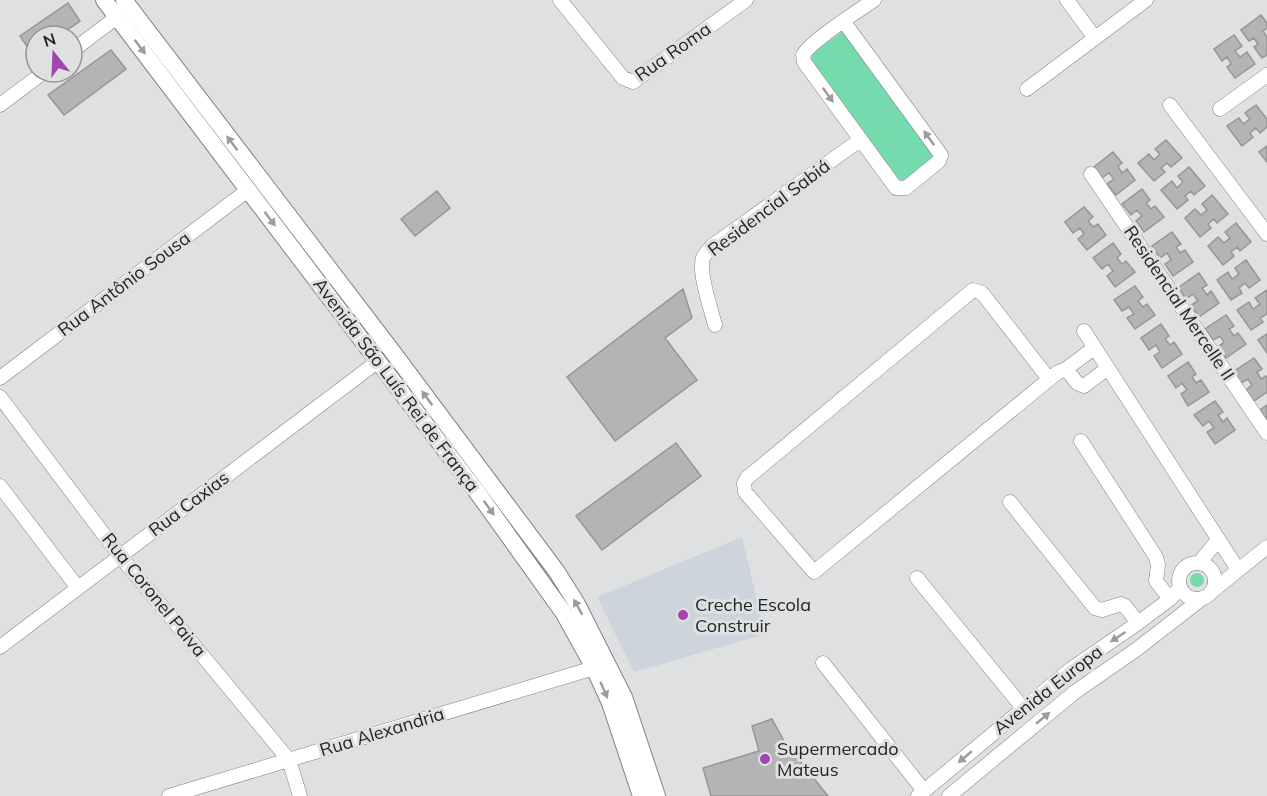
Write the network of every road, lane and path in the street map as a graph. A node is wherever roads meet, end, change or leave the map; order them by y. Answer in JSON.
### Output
{"nodes":[{"id":1,"x":104,"y":0,"type":"edge"},
{"id":2,"x":124,"y":0,"type":"edge"},
{"id":3,"x":560,"y":0,"type":"edge"},
{"id":4,"x":746,"y":0,"type":"edge"},
{"id":5,"x":874,"y":0,"type":"edge"},
{"id":6,"x":1067,"y":0,"type":"edge"},
{"id":7,"x":1146,"y":0,"type":"edge"},
{"id":8,"x":117,"y":18,"type":"junction"},
{"id":9,"x":844,"y":22,"type":"junction"},
{"id":10,"x":1095,"y":38,"type":"junction"},
{"id":11,"x":84,"y":42,"type":"edge"},
{"id":12,"x":1267,"y":75,"type":"edge"},
{"id":13,"x":28,"y":84,"type":"edge"},
{"id":14,"x":1027,"y":89,"type":"dead end"},
{"id":15,"x":0,"y":105,"type":"edge"},
{"id":16,"x":1170,"y":105,"type":"dead end"},
{"id":17,"x":1220,"y":109,"type":"dead end"},
{"id":18,"x":860,"y":140,"type":"junction"},
{"id":19,"x":1091,"y":174,"type":"dead end"},
{"id":20,"x":248,"y":190,"type":"junction"},
{"id":21,"x":1267,"y":234,"type":"edge"},
{"id":22,"x":715,"y":325,"type":"dead end"},
{"id":23,"x":1084,"y":331,"type":"dead end"},
{"id":24,"x":1095,"y":348,"type":"junction"},
{"id":25,"x":377,"y":362,"type":"junction"},
{"id":26,"x":1107,"y":368,"type":"junction"},
{"id":27,"x":1066,"y":369,"type":"junction"},
{"id":28,"x":0,"y":378,"type":"edge"},
{"id":29,"x":1049,"y":379,"type":"junction"},
{"id":30,"x":0,"y":397,"type":"edge"},
{"id":31,"x":1267,"y":433,"type":"edge"},
{"id":32,"x":1081,"y":441,"type":"dead end"},
{"id":33,"x":0,"y":486,"type":"edge"},
{"id":34,"x":1010,"y":502,"type":"dead end"},
{"id":35,"x":1218,"y":540,"type":"junction"},
{"id":36,"x":1267,"y":547,"type":"edge"},
{"id":37,"x":120,"y":556,"type":"junction"},
{"id":38,"x":1199,"y":563,"type":"junction"},
{"id":39,"x":1235,"y":569,"type":"junction"},
{"id":40,"x":1212,"y":571,"type":"junction"},
{"id":41,"x":917,"y":578,"type":"dead end"},
{"id":42,"x":78,"y":588,"type":"junction"},
{"id":43,"x":1180,"y":588,"type":"junction"},
{"id":44,"x":1207,"y":595,"type":"junction"},
{"id":45,"x":1170,"y":599,"type":"junction"},
{"id":46,"x":1138,"y":623,"type":"junction"},
{"id":47,"x":0,"y":647,"type":"edge"},
{"id":48,"x":823,"y":663,"type":"dead end"},
{"id":49,"x":594,"y":668,"type":"junction"},
{"id":50,"x":1023,"y":708,"type":"junction"},
{"id":51,"x":289,"y":760,"type":"junction"},
{"id":52,"x":921,"y":793,"type":"edge"},
{"id":53,"x":169,"y":796,"type":"edge"},
{"id":54,"x":300,"y":796,"type":"edge"},
{"id":55,"x":641,"y":796,"type":"edge"},
{"id":56,"x":657,"y":796,"type":"edge"},
{"id":57,"x":949,"y":796,"type":"edge"}],
"edges":[{"from":1,"to":8,"type":"main road","name":"Avenida São Luís Rei de França"},
{"from":56,"to":2,"type":"main road","name":"Avenida São Luís Rei de França","one_way":true},
{"from":3,"to":4,"type":"street","name":"Rua Roma"},
{"from":5,"to":9,"type":"street"},
{"from":6,"to":10,"type":"street"},
{"from":7,"to":10,"type":"street"},
{"from":8,"to":11,"type":"street"},
{"from":8,"to":20,"type":"main road","name":"Avenida São Luís Rei de França","one_way":true},
{"from":9,"to":18,"type":"street","one_way":true},
{"from":18,"to":9,"type":"street","one_way":true},
{"from":10,"to":14,"type":"street"},
{"from":12,"to":17,"type":"street"},
{"from":13,"to":15,"type":"street"},
{"from":16,"to":21,"type":"street"},
{"from":18,"to":22,"type":"street","name":"Residencial Sabiá"},
{"from":19,"to":31,"type":"street","name":"Residencial Mercelle II"},
{"from":20,"to":25,"type":"main road","name":"Avenida São Luís Rei de França","one_way":true},
{"from":20,"to":28,"type":"street","name":"Rua Antônio Sousa"},
{"from":23,"to":24,"type":"street"},
{"from":24,"to":26,"type":"street"},
{"from":24,"to":27,"type":"street"},
{"from":25,"to":37,"type":"street","name":"Rua Caxias"},
{"from":25,"to":49,"type":"main road","name":"Avenida São Luís Rei de França","one_way":true},
{"from":26,"to":27,"type":"street"},
{"from":26,"to":35,"type":"street"},
{"from":27,"to":29,"type":"street"},
{"from":29,"to":29,"type":"street"},
{"from":30,"to":37,"type":"street","name":"Rua Coronel Paiva"},
{"from":32,"to":45,"type":"street"},
{"from":33,"to":42,"type":"street"},
{"from":34,"to":46,"type":"street"},
{"from":35,"to":38,"type":"street"},
{"from":35,"to":39,"type":"street"},
{"from":36,"to":39,"type":"street","name":"Avenida Europa"},
{"from":37,"to":42,"type":"street","name":"Rua Caxias"},
{"from":37,"to":51,"type":"street","name":"Rua Coronel Paiva"},
{"from":38,"to":40,"type":"street"},
{"from":38,"to":43,"type":"street","name":"Avenida Europa"},
{"from":39,"to":40,"type":"street","name":"Avenida Europa"},
{"from":39,"to":44,"type":"street","name":"Avenida Europa"},
{"from":40,"to":44,"type":"street"},
{"from":41,"to":50,"type":"street"},
{"from":42,"to":47,"type":"street","name":"Rua Caxias"},
{"from":43,"to":44,"type":"street"},
{"from":43,"to":45,"type":"street","name":"Avenida Europa"},
{"from":57,"to":44,"type":"street","name":"Avenida Europa","one_way":true},
{"from":45,"to":46,"type":"street","name":"Avenida Europa"},
{"from":46,"to":50,"type":"street","name":"Avenida Europa","one_way":true},
{"from":48,"to":52,"type":"street"},
{"from":49,"to":51,"type":"street","name":"Rua Alexandria"},
{"from":49,"to":55,"type":"main road","name":"Avenida São Luís Rei de França","one_way":true},
{"from":50,"to":52,"type":"street","name":"Avenida Europa","one_way":true},
{"from":51,"to":53,"type":"street","name":"Rua Alexandria"},
{"from":51,"to":54,"type":"street","name":"Rua Coronel Paiva"}]}
